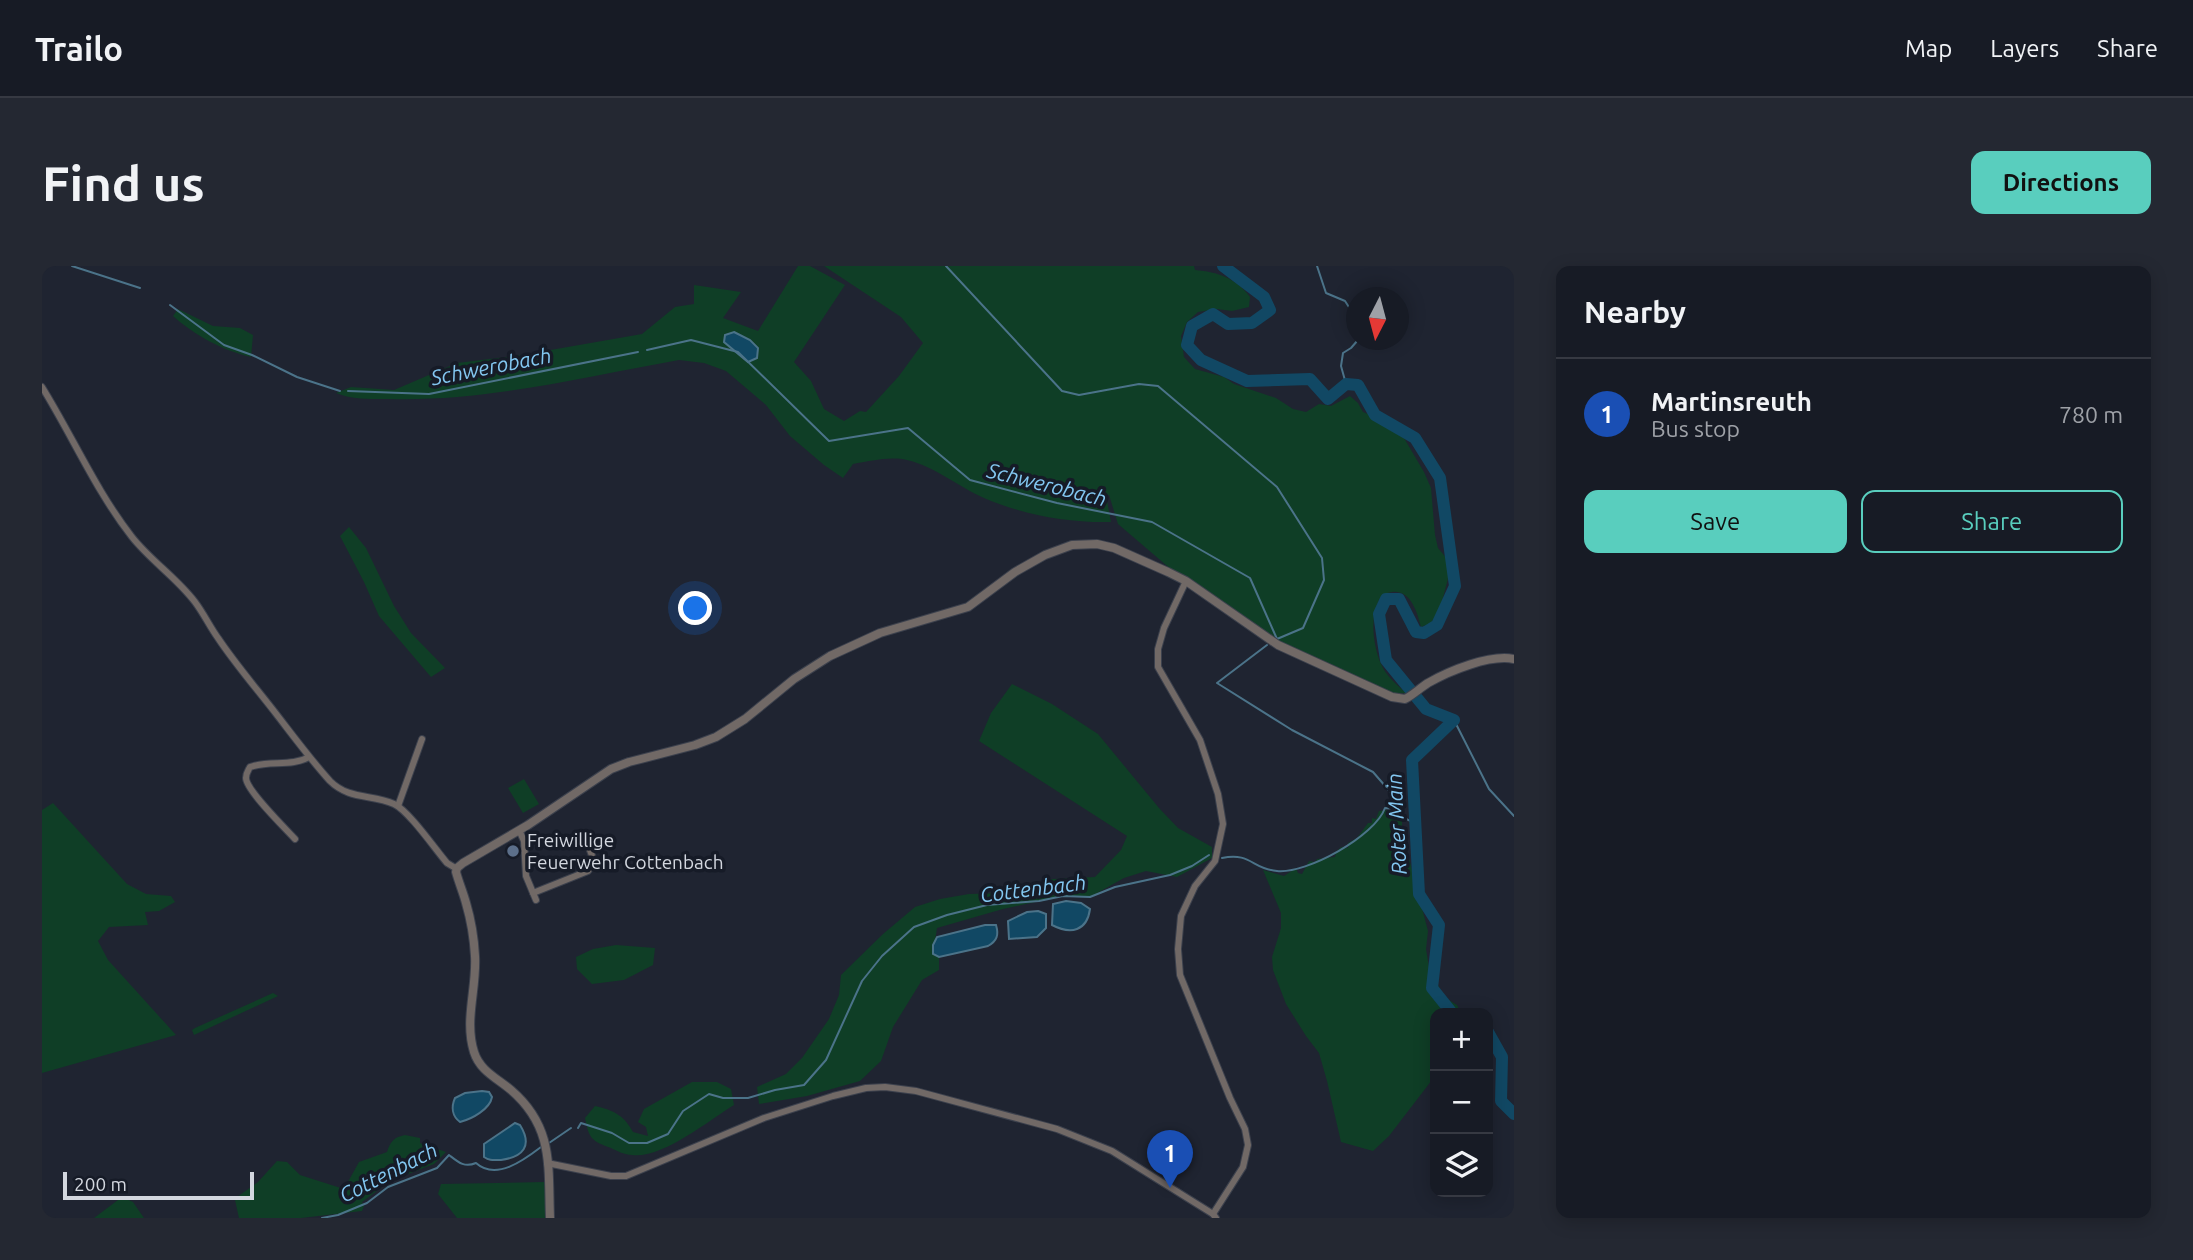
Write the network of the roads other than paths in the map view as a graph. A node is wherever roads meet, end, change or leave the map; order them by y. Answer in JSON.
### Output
{"nodes":[{"id":1,"x":42,"y":387,"type":"edge"},
{"id":2,"x":1185,"y":580,"type":"junction"},
{"id":3,"x":1514,"y":659,"type":"edge"},
{"id":4,"x":422,"y":739,"type":"dead end"},
{"id":5,"x":309,"y":757,"type":"junction"},
{"id":6,"x":398,"y":806,"type":"junction"},
{"id":7,"x":519,"y":831,"type":"junction"},
{"id":8,"x":295,"y":839,"type":"dead end"},
{"id":9,"x":587,"y":842,"type":"dead end"},
{"id":10,"x":457,"y":869,"type":"junction"},
{"id":11,"x":547,"y":1163,"type":"junction"},
{"id":12,"x":1215,"y":1216,"type":"edge"},
{"id":13,"x":550,"y":1218,"type":"edge"}],
"edges":[{"from":1,"to":5,"type":"street"},
{"from":2,"to":3,"type":"street"},
{"from":2,"to":7,"type":"street"},
{"from":2,"to":12,"type":"street"},
{"from":4,"to":6,"type":"street"},
{"from":5,"to":6,"type":"street"},
{"from":5,"to":8,"type":"street"},
{"from":6,"to":10,"type":"street"},
{"from":7,"to":9,"type":"street"},
{"from":7,"to":10,"type":"street"},
{"from":10,"to":11,"type":"street"},
{"from":11,"to":12,"type":"street"},
{"from":11,"to":13,"type":"street"}]}
